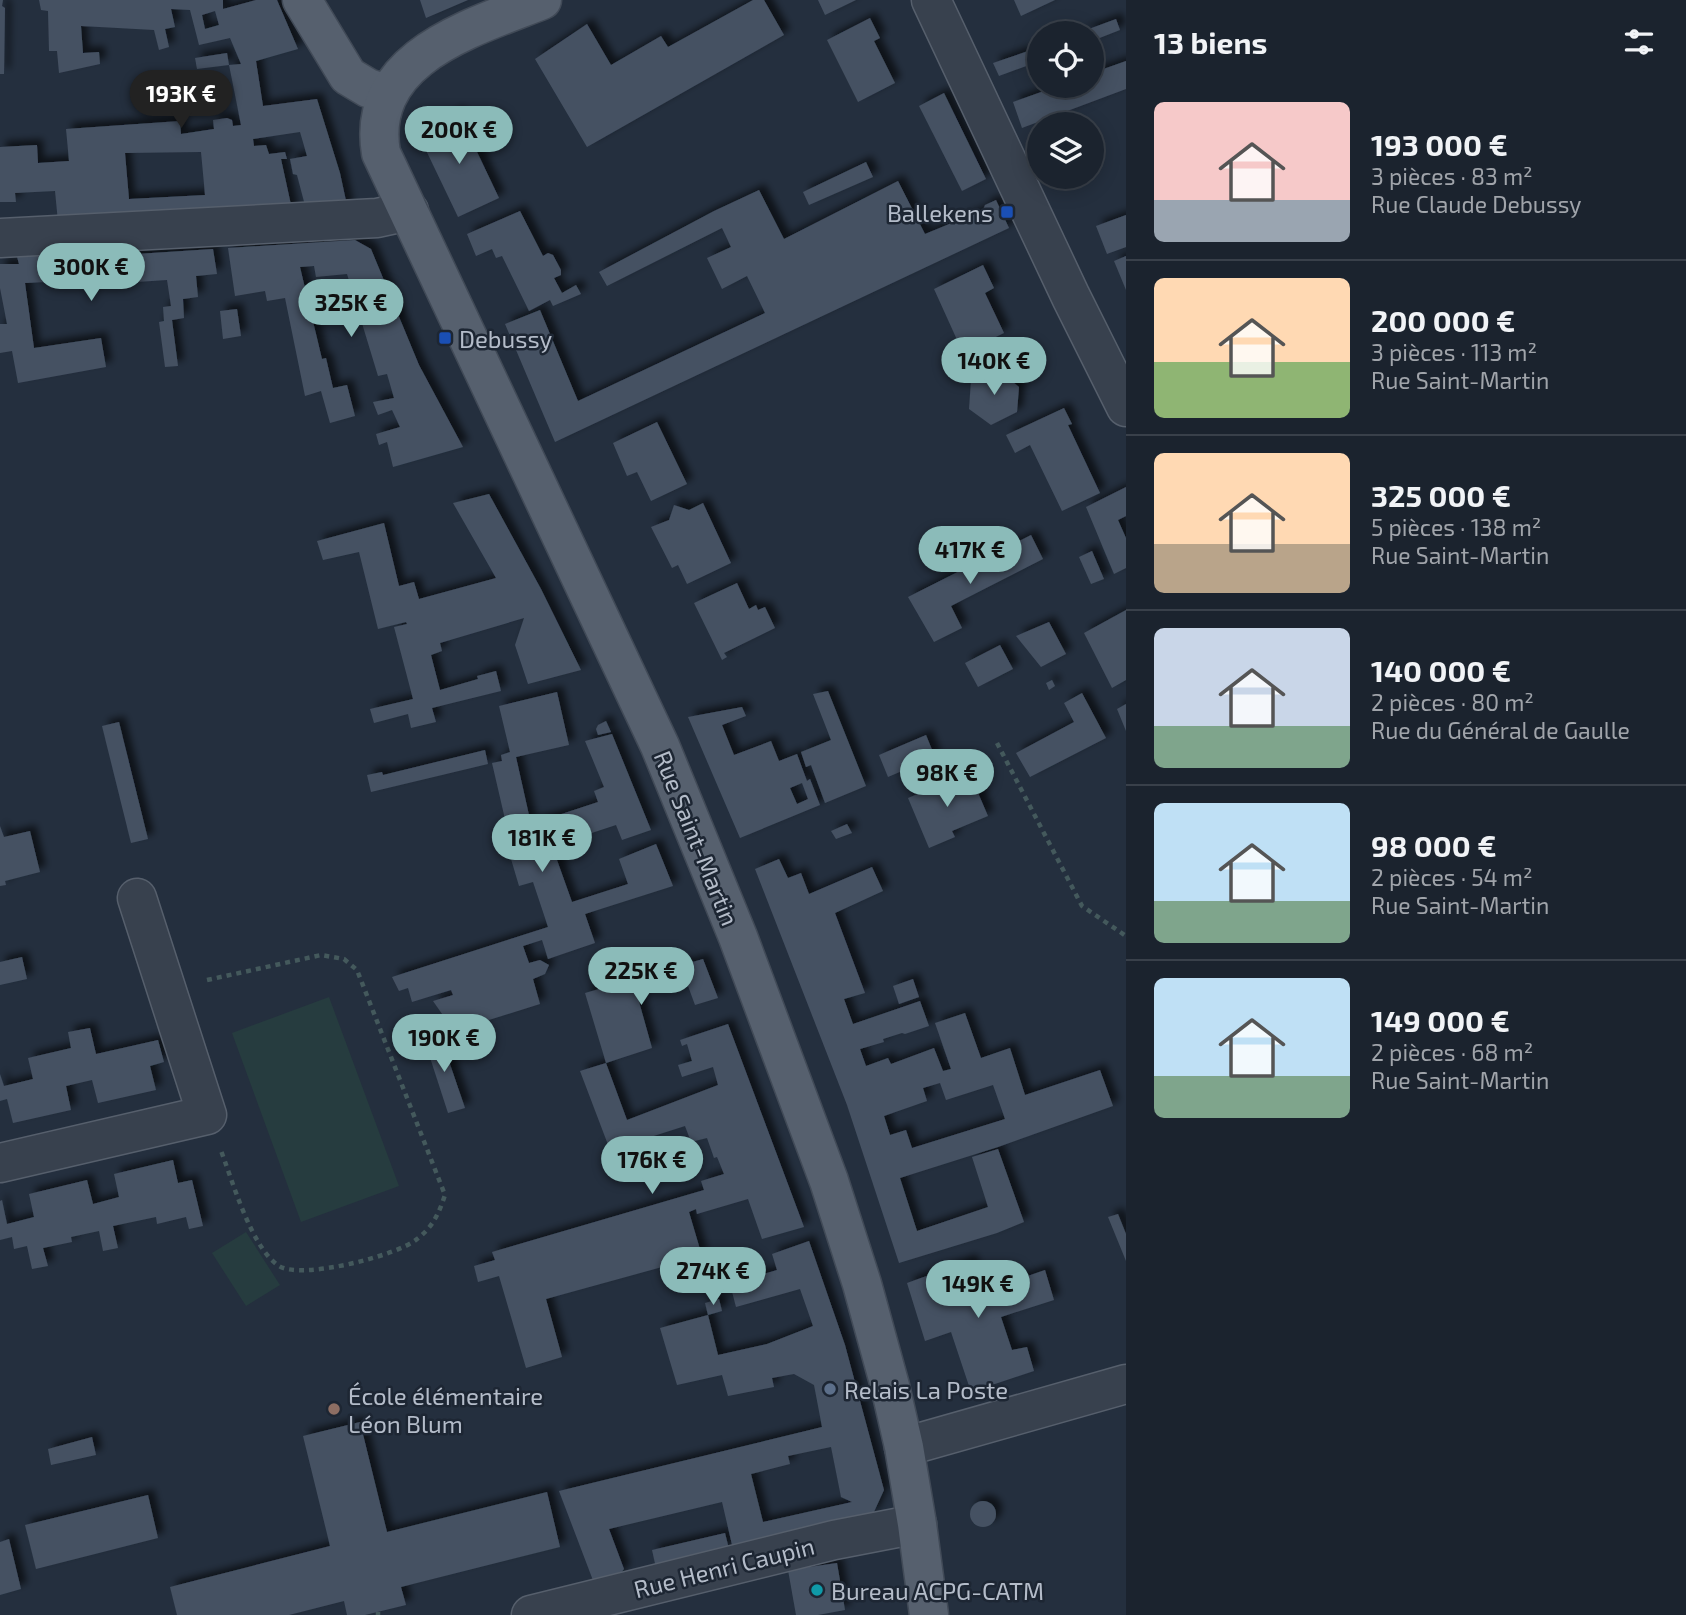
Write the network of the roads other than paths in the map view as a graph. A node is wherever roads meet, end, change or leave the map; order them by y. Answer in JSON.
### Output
{"nodes":[{"id":1,"x":302,"y":0,"type":"edge"},
{"id":2,"x":542,"y":0,"type":"edge"},
{"id":3,"x":931,"y":0,"type":"edge"},
{"id":4,"x":388,"y":95,"type":"junction"},
{"id":5,"x":409,"y":211,"type":"junction"},
{"id":6,"x":0,"y":238,"type":"edge"},
{"id":7,"x":1126,"y":407,"type":"edge"},
{"id":8,"x":137,"y":898,"type":"dead end"},
{"id":9,"x":0,"y":1163,"type":"edge"},
{"id":10,"x":1126,"y":1384,"type":"edge"},
{"id":11,"x":904,"y":1447,"type":"junction"},
{"id":12,"x":917,"y":1524,"type":"junction"},
{"id":13,"x":531,"y":1615,"type":"edge"},
{"id":14,"x":929,"y":1615,"type":"edge"}],
"edges":[{"from":1,"to":4,"type":"main road"},
{"from":2,"to":4,"type":"main road"},
{"from":3,"to":7,"type":"street"},
{"from":4,"to":5,"type":"main road","name":"Rue Saint-Martin"},
{"from":5,"to":6,"type":"street"},
{"from":5,"to":11,"type":"main road","name":"Rue Saint-Martin"},
{"from":8,"to":9,"type":"street"},
{"from":10,"to":11,"type":"street"},
{"from":11,"to":12,"type":"main road","name":"Rue Saint-Martin"},
{"from":12,"to":13,"type":"street","name":"Rue Henri Caupin"},
{"from":12,"to":14,"type":"main road","name":"Rue Saint-Martin"}]}
